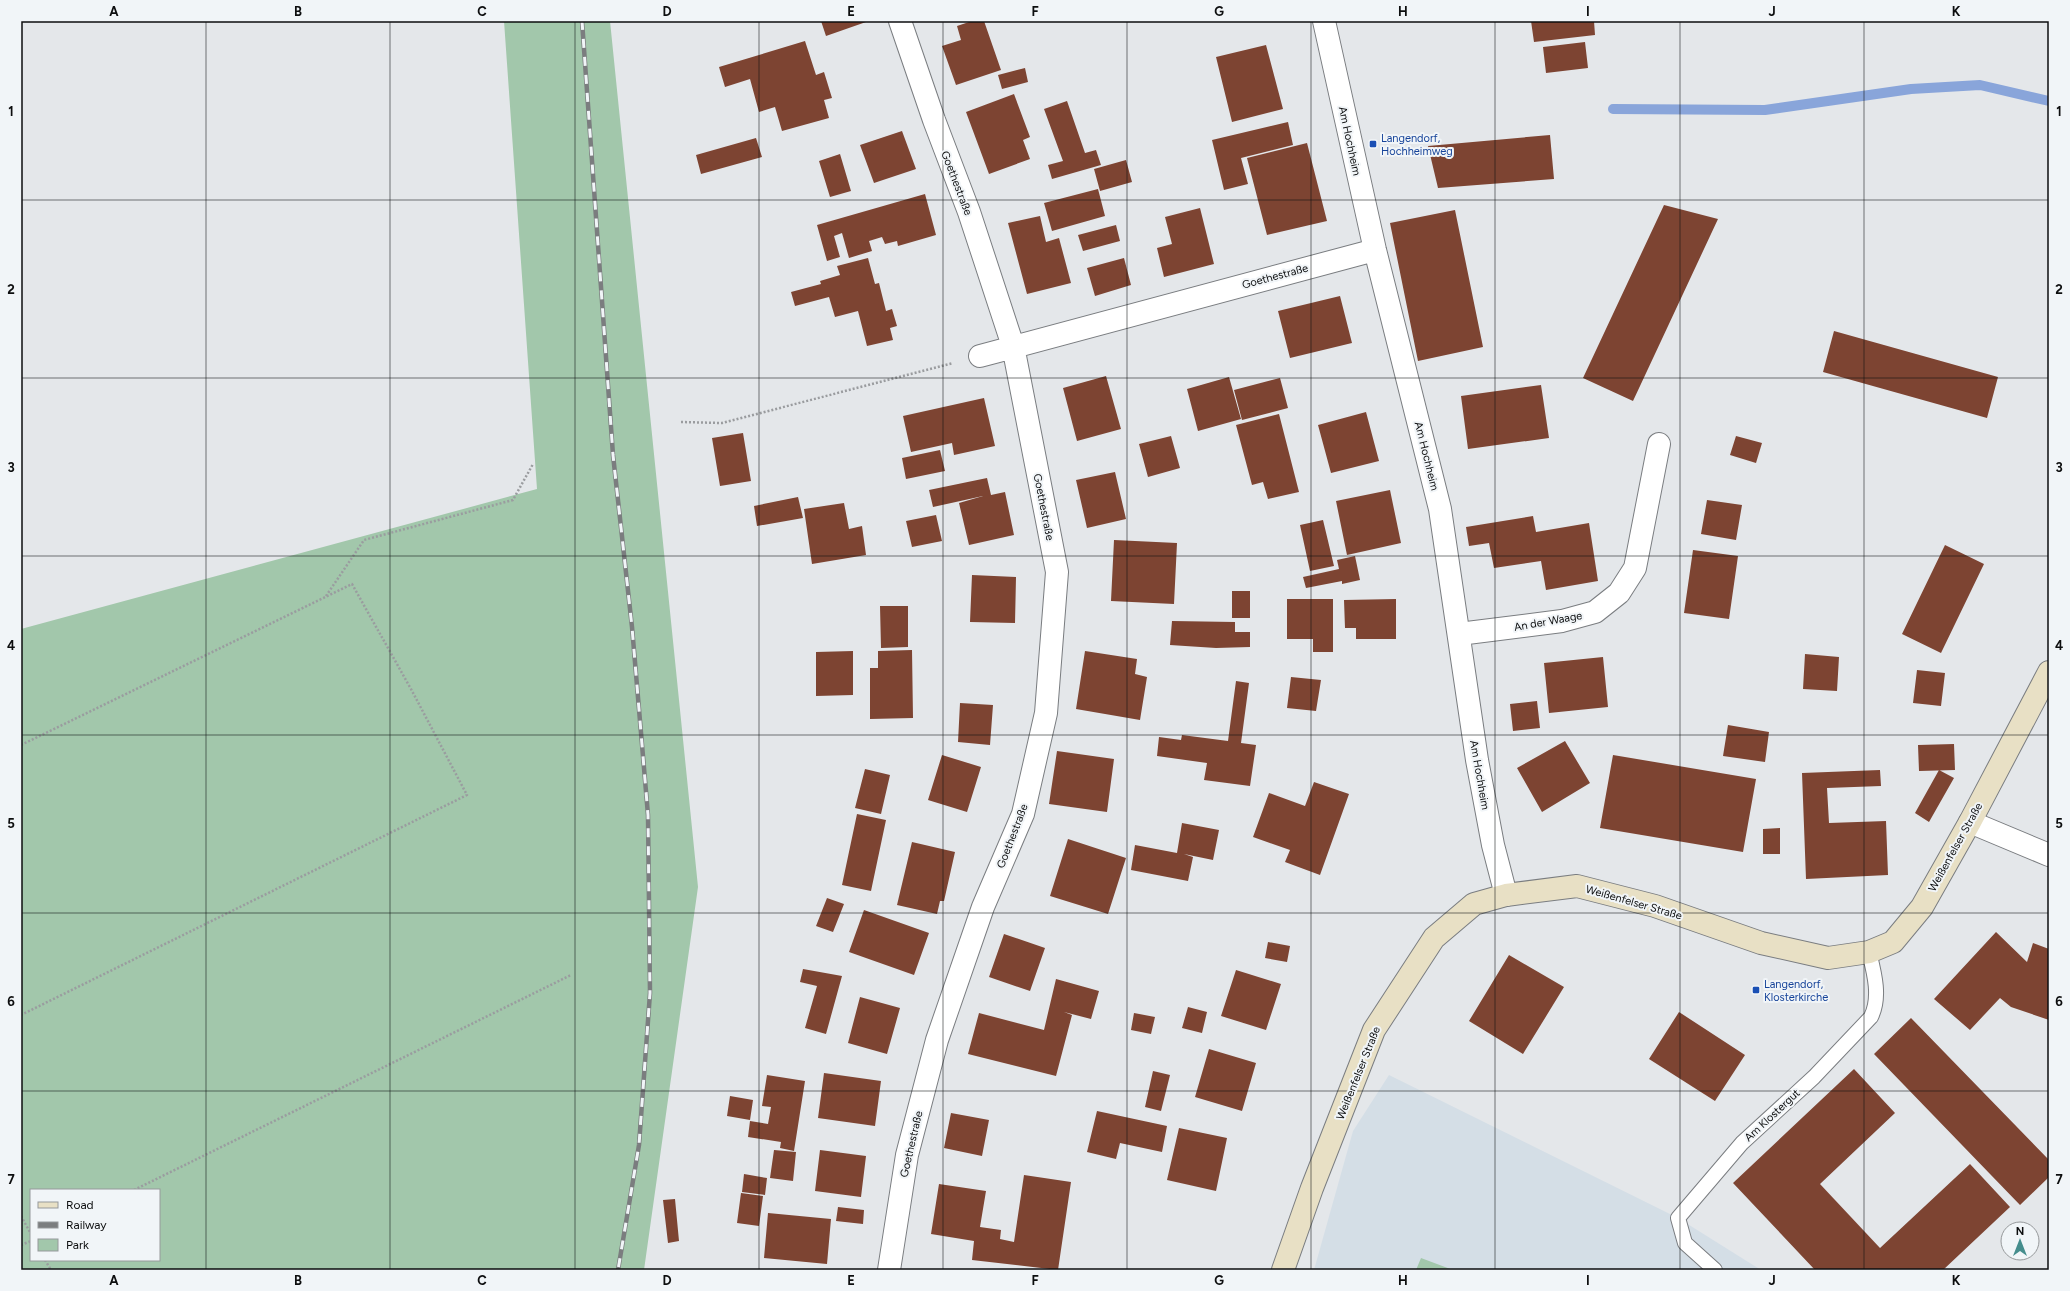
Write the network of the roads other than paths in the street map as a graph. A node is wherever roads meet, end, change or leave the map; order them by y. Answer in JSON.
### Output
{"nodes":[{"id":1,"x":900,"y":21,"type":"edge"},
{"id":2,"x":1324,"y":21,"type":"edge"},
{"id":3,"x":1375,"y":250,"type":"junction"},
{"id":4,"x":1013,"y":346,"type":"junction"},
{"id":5,"x":980,"y":356,"type":"road end"},
{"id":6,"x":1659,"y":444,"type":"dead end"},
{"id":7,"x":1459,"y":634,"type":"junction"},
{"id":8,"x":2049,"y":672,"type":"edge"},
{"id":9,"x":1970,"y":822,"type":"junction"},
{"id":10,"x":2049,"y":855,"type":"edge"},
{"id":11,"x":1506,"y":895,"type":"junction"},
{"id":12,"x":1869,"y":952,"type":"junction"},
{"id":13,"x":889,"y":1270,"type":"edge"},
{"id":14,"x":1283,"y":1270,"type":"edge"},
{"id":15,"x":1715,"y":1270,"type":"edge"}],
"edges":[{"from":1,"to":4,"type":"street","name":"Goethestraße"},
{"from":2,"to":3,"type":"street","name":"Am Hochheim"},
{"from":3,"to":4,"type":"street","name":"Goethestraße"},
{"from":3,"to":7,"type":"street","name":"Am Hochheim"},
{"from":4,"to":5,"type":"street","name":"Goethestraße"},
{"from":4,"to":13,"type":"street","name":"Goethestraße"},
{"from":6,"to":7,"type":"street","name":"An der Waage"},
{"from":7,"to":11,"type":"street","name":"Am Hochheim"},
{"from":8,"to":9,"type":"street","name":"Weißenfelser Straße"},
{"from":9,"to":10,"type":"street"},
{"from":9,"to":12,"type":"street","name":"Weißenfelser Straße"},
{"from":11,"to":12,"type":"street","name":"Weißenfelser Straße"},
{"from":11,"to":14,"type":"street","name":"Weißenfelser Straße"},
{"from":12,"to":15,"type":"lane","name":"Am Klostergut"}]}
